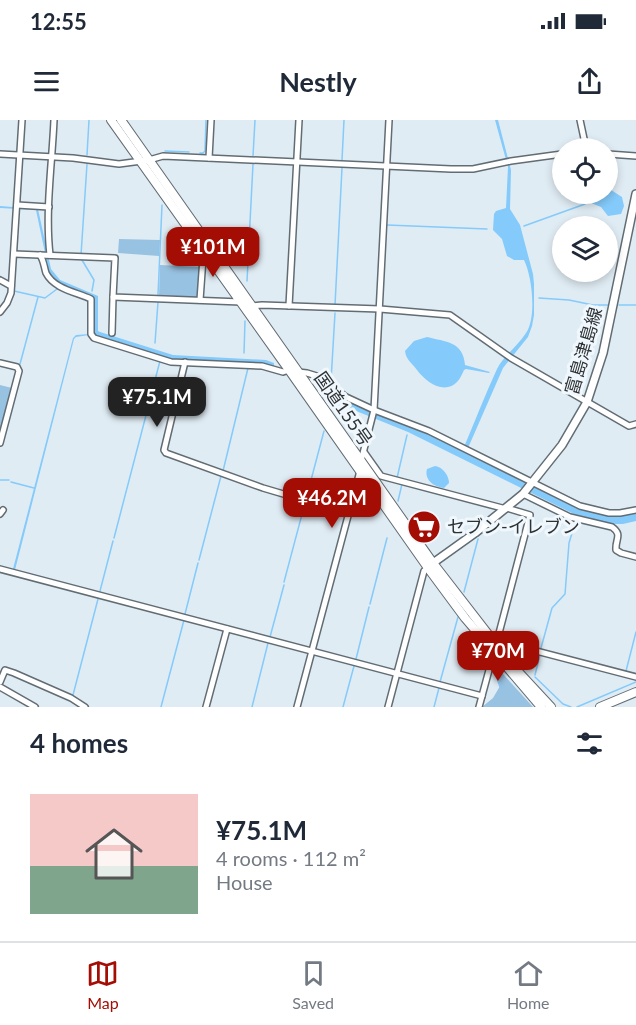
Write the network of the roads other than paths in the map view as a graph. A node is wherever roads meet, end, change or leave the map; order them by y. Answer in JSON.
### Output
{"nodes":[{"id":1,"x":22,"y":120,"type":"edge"},
{"id":2,"x":54,"y":120,"type":"edge"},
{"id":3,"x":111,"y":120,"type":"edge"},
{"id":4,"x":211,"y":120,"type":"edge"},
{"id":5,"x":299,"y":120,"type":"edge"},
{"id":6,"x":389,"y":120,"type":"edge"},
{"id":7,"x":580,"y":120,"type":"edge"},
{"id":8,"x":122,"y":121,"type":"edge"},
{"id":9,"x":584,"y":138,"type":"edge"},
{"id":10,"x":0,"y":154,"type":"edge"},
{"id":11,"x":20,"y":155,"type":"junction"},
{"id":12,"x":552,"y":155,"type":"edge"},
{"id":13,"x":618,"y":155,"type":"edge"},
{"id":14,"x":636,"y":156,"type":"edge"},
{"id":15,"x":52,"y":157,"type":"junction"},
{"id":16,"x":209,"y":158,"type":"junction"},
{"id":17,"x":149,"y":160,"type":"junction"},
{"id":18,"x":140,"y":161,"type":"junction"},
{"id":19,"x":297,"y":162,"type":"junction"},
{"id":20,"x":387,"y":166,"type":"junction"},
{"id":21,"x":636,"y":194,"type":"edge"},
{"id":22,"x":17,"y":207,"type":"junction"},
{"id":23,"x":49,"y":207,"type":"junction"},
{"id":24,"x":205,"y":252,"type":"junction"},
{"id":25,"x":14,"y":254,"type":"junction"},
{"id":26,"x":46,"y":255,"type":"junction"},
{"id":27,"x":0,"y":280,"type":"edge"},
{"id":28,"x":11,"y":286,"type":"junction"},
{"id":29,"x":113,"y":297,"type":"junction"},
{"id":30,"x":200,"y":300,"type":"junction"},
{"id":31,"x":241,"y":302,"type":"junction"},
{"id":32,"x":252,"y":306,"type":"junction"},
{"id":33,"x":289,"y":306,"type":"junction"},
{"id":34,"x":380,"y":309,"type":"junction"},
{"id":35,"x":0,"y":312,"type":"edge"},
{"id":36,"x":112,"y":333,"type":"dead end"},
{"id":37,"x":185,"y":362,"type":"junction"},
{"id":38,"x":0,"y":363,"type":"edge"},
{"id":39,"x":289,"y":370,"type":"junction"},
{"id":40,"x":298,"y":372,"type":"junction"},
{"id":41,"x":587,"y":402,"type":"junction"},
{"id":42,"x":375,"y":410,"type":"junction"},
{"id":43,"x":636,"y":424,"type":"edge"},
{"id":44,"x":0,"y":443,"type":"edge"},
{"id":45,"x":364,"y":452,"type":"junction"},
{"id":46,"x":361,"y":461,"type":"junction"},
{"id":47,"x":360,"y":470,"type":"junction"},
{"id":48,"x":533,"y":482,"type":"junction"},
{"id":49,"x":523,"y":494,"type":"junction"},
{"id":50,"x":506,"y":509,"type":"junction"},
{"id":51,"x":636,"y":510,"type":"edge"},
{"id":52,"x":348,"y":513,"type":"junction"},
{"id":53,"x":636,"y":557,"type":"edge"},
{"id":54,"x":431,"y":565,"type":"junction"},
{"id":55,"x":0,"y":569,"type":"edge"},
{"id":56,"x":227,"y":629,"type":"junction"},
{"id":57,"x":497,"y":642,"type":"junction"},
{"id":58,"x":312,"y":651,"type":"junction"},
{"id":59,"x":496,"y":656,"type":"junction"},
{"id":60,"x":2,"y":669,"type":"edge"},
{"id":61,"x":397,"y":673,"type":"junction"},
{"id":62,"x":636,"y":677,"type":"edge"},
{"id":63,"x":0,"y":682,"type":"edge"},
{"id":64,"x":0,"y":687,"type":"edge"},
{"id":65,"x":636,"y":692,"type":"edge"},
{"id":66,"x":482,"y":696,"type":"junction"},
{"id":67,"x":35,"y":707,"type":"edge"},
{"id":68,"x":85,"y":707,"type":"edge"},
{"id":69,"x":206,"y":707,"type":"edge"},
{"id":70,"x":297,"y":707,"type":"edge"},
{"id":71,"x":388,"y":707,"type":"edge"},
{"id":72,"x":479,"y":707,"type":"edge"},
{"id":73,"x":541,"y":707,"type":"edge"},
{"id":74,"x":551,"y":707,"type":"edge"},
{"id":75,"x":600,"y":707,"type":"edge"}],
"edges":[{"from":1,"to":11,"type":"street"},
{"from":2,"to":15,"type":"street"},
{"from":3,"to":18,"type":"highway","name":"国道155号"},
{"from":4,"to":16,"type":"street"},
{"from":5,"to":19,"type":"street"},
{"from":6,"to":20,"type":"street"},
{"from":7,"to":9,"type":"street"},
{"from":8,"to":17,"type":"highway","name":"国道155号"},
{"from":10,"to":11,"type":"street"},
{"from":11,"to":15,"type":"street"},
{"from":11,"to":22,"type":"street"},
{"from":12,"to":20,"type":"street"},
{"from":13,"to":14,"type":"street"},
{"from":15,"to":18,"type":"street"},
{"from":15,"to":23,"type":"street"},
{"from":16,"to":17,"type":"street"},
{"from":16,"to":19,"type":"street"},
{"from":17,"to":18,"type":"street"},
{"from":17,"to":32,"type":"highway","name":"国道155号"},
{"from":18,"to":24,"type":"highway","name":"国道155号"},
{"from":19,"to":20,"type":"street"},
{"from":19,"to":33,"type":"street"},
{"from":20,"to":34,"type":"street"},
{"from":21,"to":41,"type":"main road","name":"富島津島線"},
{"from":22,"to":23,"type":"street"},
{"from":22,"to":25,"type":"street"},
{"from":23,"to":26,"type":"street"},
{"from":24,"to":30,"type":"street"},
{"from":24,"to":31,"type":"highway","name":"国道155号"},
{"from":25,"to":26,"type":"street"},
{"from":25,"to":28,"type":"street"},
{"from":26,"to":29,"type":"street"},
{"from":26,"to":37,"type":"street"},
{"from":27,"to":28,"type":"street"},
{"from":28,"to":35,"type":"street"},
{"from":29,"to":30,"type":"street"},
{"from":29,"to":36,"type":"street"},
{"from":30,"to":31,"type":"street"},
{"from":31,"to":39,"type":"highway","name":"国道155号"},
{"from":32,"to":33,"type":"street"},
{"from":32,"to":40,"type":"highway","name":"国道155号"},
{"from":33,"to":34,"type":"street"},
{"from":34,"to":41,"type":"street"},
{"from":34,"to":42,"type":"street"},
{"from":37,"to":39,"type":"street"},
{"from":37,"to":52,"type":"street"},
{"from":38,"to":44,"type":"street"},
{"from":39,"to":47,"type":"highway","name":"国道155号"},
{"from":40,"to":42,"type":"street"},
{"from":40,"to":46,"type":"highway","name":"国道155号"},
{"from":41,"to":43,"type":"street"},
{"from":41,"to":48,"type":"main road","name":"富島津島線"},
{"from":42,"to":45,"type":"street"},
{"from":42,"to":48,"type":"street"},
{"from":45,"to":46,"type":"street"},
{"from":45,"to":50,"type":"street"},
{"from":46,"to":54,"type":"highway","name":"国道155号"},
{"from":47,"to":52,"type":"street"},
{"from":47,"to":54,"type":"highway","name":"国道155号"},
{"from":48,"to":49,"type":"main road","name":"富島津島線"},
{"from":48,"to":51,"type":"street"},
{"from":49,"to":50,"type":"main road","name":"富島津島線"},
{"from":49,"to":53,"type":"street"},
{"from":50,"to":54,"type":"main road","name":"富島津島線"},
{"from":50,"to":57,"type":"street"},
{"from":52,"to":58,"type":"street"},
{"from":54,"to":57,"type":"highway","name":"国道155号"},
{"from":54,"to":59,"type":"highway","name":"国道155号"},
{"from":54,"to":61,"type":"street"},
{"from":55,"to":56,"type":"street"},
{"from":56,"to":58,"type":"street"},
{"from":56,"to":69,"type":"street"},
{"from":57,"to":62,"type":"street"},
{"from":57,"to":74,"type":"highway","name":"国道155号"},
{"from":58,"to":61,"type":"street"},
{"from":58,"to":70,"type":"street"},
{"from":59,"to":66,"type":"street"},
{"from":59,"to":73,"type":"highway","name":"国道155号"},
{"from":60,"to":63,"type":"street"},
{"from":60,"to":68,"type":"street"},
{"from":61,"to":66,"type":"street"},
{"from":61,"to":71,"type":"street"},
{"from":64,"to":67,"type":"street"},
{"from":65,"to":75,"type":"highway"},
{"from":66,"to":72,"type":"street"}]}
